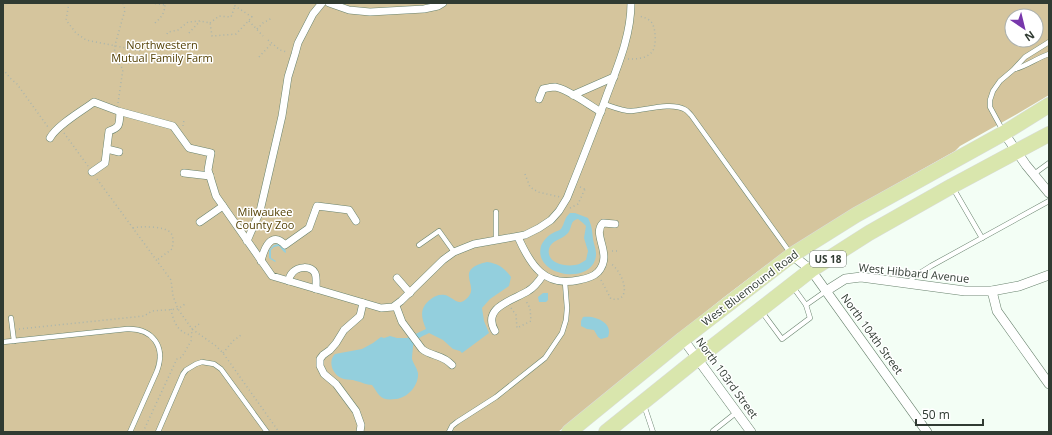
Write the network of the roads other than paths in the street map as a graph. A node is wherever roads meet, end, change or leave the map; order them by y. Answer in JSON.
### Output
{"nodes":[{"id":1,"x":322,"y":3,"type":"edge"},
{"id":2,"x":329,"y":3,"type":"edge"},
{"id":3,"x":443,"y":3,"type":"edge"},
{"id":4,"x":631,"y":3,"type":"edge"},
{"id":5,"x":1038,"y":48,"type":"edge"},
{"id":6,"x":1049,"y":54,"type":"edge"},
{"id":7,"x":1013,"y":70,"type":"junction"},
{"id":8,"x":614,"y":77,"type":"junction"},
{"id":9,"x":573,"y":95,"type":"junction"},
{"id":10,"x":539,"y":98,"type":"dead end"},
{"id":11,"x":604,"y":104,"type":"junction"},
{"id":12,"x":1049,"y":105,"type":"edge"},
{"id":13,"x":118,"y":111,"type":"junction"},
{"id":14,"x":601,"y":112,"type":"junction"},
{"id":15,"x":1004,"y":133,"type":"junction"},
{"id":16,"x":1049,"y":134,"type":"edge"},
{"id":17,"x":52,"y":136,"type":"road end"},
{"id":18,"x":107,"y":149,"type":"junction"},
{"id":19,"x":119,"y":152,"type":"dead end"},
{"id":20,"x":1017,"y":152,"type":"junction"},
{"id":21,"x":1049,"y":163,"type":"edge"},
{"id":22,"x":92,"y":172,"type":"road end"},
{"id":23,"x":184,"y":173,"type":"dead end"},
{"id":24,"x":1034,"y":174,"type":"junction"},
{"id":25,"x":210,"y":176,"type":"junction"},
{"id":26,"x":952,"y":186,"type":"junction"},
{"id":27,"x":1049,"y":193,"type":"edge"},
{"id":28,"x":1049,"y":201,"type":"edge"},
{"id":29,"x":223,"y":206,"type":"junction"},
{"id":30,"x":496,"y":212,"type":"dead end"},
{"id":31,"x":356,"y":221,"type":"dead end"},
{"id":32,"x":200,"y":222,"type":"dead end"},
{"id":33,"x":615,"y":224,"type":"dead end"},
{"id":34,"x":518,"y":237,"type":"junction"},
{"id":35,"x":982,"y":238,"type":"junction"},
{"id":36,"x":496,"y":240,"type":"junction"},
{"id":37,"x":247,"y":241,"type":"junction"},
{"id":38,"x":419,"y":245,"type":"dead end"},
{"id":39,"x":454,"y":252,"type":"junction"},
{"id":40,"x":792,"y":255,"type":"junction"},
{"id":41,"x":261,"y":261,"type":"junction"},
{"id":42,"x":811,"y":270,"type":"junction"},
{"id":43,"x":543,"y":275,"type":"junction"},
{"id":44,"x":1049,"y":275,"type":"edge"},
{"id":45,"x":397,"y":278,"type":"dead end"},
{"id":46,"x":289,"y":281,"type":"junction"},
{"id":47,"x":565,"y":282,"type":"junction"},
{"id":48,"x":908,"y":283,"type":"junction"},
{"id":49,"x":791,"y":285,"type":"junction"},
{"id":50,"x":316,"y":289,"type":"junction"},
{"id":51,"x":826,"y":291,"type":"junction"},
{"id":52,"x":992,"y":291,"type":"junction"},
{"id":53,"x":410,"y":293,"type":"junction"},
{"id":54,"x":363,"y":303,"type":"junction"},
{"id":55,"x":806,"y":305,"type":"junction"},
{"id":56,"x":396,"y":306,"type":"junction"},
{"id":57,"x":760,"y":310,"type":"junction"},
{"id":58,"x":11,"y":318,"type":"dead end"},
{"id":59,"x":495,"y":331,"type":"dead end"},
{"id":60,"x":684,"y":339,"type":"junction"},
{"id":61,"x":14,"y":341,"type":"junction"},
{"id":62,"x":3,"y":342,"type":"edge"},
{"id":63,"x":698,"y":358,"type":"junction"},
{"id":64,"x":452,"y":364,"type":"dead end"},
{"id":65,"x":1049,"y":384,"type":"edge"},
{"id":66,"x":643,"y":402,"type":"junction"},
{"id":67,"x":737,"y":412,"type":"junction"},
{"id":68,"x":130,"y":432,"type":"edge"},
{"id":69,"x":158,"y":432,"type":"edge"},
{"id":70,"x":267,"y":432,"type":"edge"},
{"id":71,"x":360,"y":432,"type":"edge"},
{"id":72,"x":449,"y":432,"type":"edge"},
{"id":73,"x":569,"y":432,"type":"edge"},
{"id":74,"x":606,"y":432,"type":"edge"},
{"id":75,"x":653,"y":432,"type":"edge"},
{"id":76,"x":714,"y":432,"type":"edge"},
{"id":77,"x":751,"y":432,"type":"edge"},
{"id":78,"x":927,"y":432,"type":"edge"}],
"edges":[{"from":1,"to":37,"type":"street"},
{"from":2,"to":3,"type":"street"},
{"from":4,"to":8,"type":"street"},
{"from":5,"to":7,"type":"lane"},
{"from":6,"to":7,"type":"lane"},
{"from":7,"to":15,"type":"lane"},
{"from":8,"to":9,"type":"street"},
{"from":8,"to":11,"type":"street"},
{"from":9,"to":10,"type":"street"},
{"from":9,"to":14,"type":"street"},
{"from":11,"to":14,"type":"street"},
{"from":11,"to":40,"type":"lane"},
{"from":12,"to":15,"type":"main road","name":"West Bluemound Road","number":"US 18"},
{"from":13,"to":17,"type":"street"},
{"from":13,"to":18,"type":"street"},
{"from":13,"to":25,"type":"street"},
{"from":14,"to":34,"type":"street"},
{"from":15,"to":20,"type":"street"},
{"from":15,"to":40,"type":"main road","name":"West Bluemound Road","number":"US 18"},
{"from":16,"to":20,"type":"main road","name":"West Bluemound Road","number":"US 18"},
{"from":18,"to":19,"type":"street"},
{"from":18,"to":22,"type":"street"},
{"from":20,"to":24,"type":"street"},
{"from":20,"to":26,"type":"main road","name":"West Bluemound Road","number":"US 18"},
{"from":21,"to":24,"type":"lane"},
{"from":23,"to":25,"type":"street"},
{"from":24,"to":27,"type":"street"},
{"from":25,"to":29,"type":"street"},
{"from":26,"to":35,"type":"lane"},
{"from":26,"to":42,"type":"main road","name":"West Bluemound Road","number":"US 18"},
{"from":28,"to":35,"type":"lane"},
{"from":29,"to":32,"type":"street"},
{"from":29,"to":37,"type":"street"},
{"from":30,"to":36,"type":"lane"},
{"from":31,"to":41,"type":"street"},
{"from":33,"to":47,"type":"street"},
{"from":34,"to":36,"type":"street"},
{"from":34,"to":43,"type":"street"},
{"from":35,"to":48,"type":"lane"},
{"from":36,"to":39,"type":"street"},
{"from":37,"to":41,"type":"street"},
{"from":38,"to":39,"type":"lane"},
{"from":39,"to":53,"type":"street"},
{"from":40,"to":42,"type":"street","name":"North 104th Street"},
{"from":40,"to":60,"type":"main road","name":"West Bluemound Road","number":"US 18"},
{"from":41,"to":46,"type":"street"},
{"from":42,"to":49,"type":"main road","name":"West Bluemound Road","number":"US 18"},
{"from":42,"to":51,"type":"street","name":"North 104th Street"},
{"from":43,"to":47,"type":"street"},
{"from":43,"to":59,"type":"street"},
{"from":44,"to":52,"type":"street","name":"West Hibbard Avenue"},
{"from":45,"to":53,"type":"street"},
{"from":46,"to":50,"type":"street"},
{"from":46,"to":50,"type":"street"},
{"from":47,"to":72,"type":"lane"},
{"from":48,"to":51,"type":"street","name":"West Hibbard Avenue"},
{"from":48,"to":52,"type":"street","name":"West Hibbard Avenue"},
{"from":49,"to":55,"type":"lane"},
{"from":49,"to":57,"type":"main road","name":"West Bluemound Road","number":"US 18"},
{"from":50,"to":54,"type":"street"},
{"from":51,"to":55,"type":"lane"},
{"from":51,"to":78,"type":"street","name":"North 104th Street"},
{"from":52,"to":65,"type":"street"},
{"from":53,"to":56,"type":"street"},
{"from":54,"to":56,"type":"street"},
{"from":54,"to":71,"type":"street"},
{"from":55,"to":57,"type":"lane"},
{"from":56,"to":64,"type":"street"},
{"from":57,"to":63,"type":"main road","name":"West Bluemound Road","number":"US 18"},
{"from":58,"to":61,"type":"lane"},
{"from":60,"to":63,"type":"street","name":"North 103rd Street"},
{"from":60,"to":73,"type":"main road","name":"West Bluemound Road","number":"US 18"},
{"from":61,"to":62,"type":"lane"},
{"from":61,"to":68,"type":"lane"},
{"from":63,"to":66,"type":"main road","name":"West Bluemound Road","number":"US 18"},
{"from":63,"to":67,"type":"street","name":"North 103rd Street"},
{"from":66,"to":74,"type":"main road","name":"West Bluemound Road","number":"US 18"},
{"from":66,"to":75,"type":"lane"},
{"from":67,"to":76,"type":"lane"},
{"from":67,"to":77,"type":"street","name":"North 103rd Street"},
{"from":69,"to":70,"type":"lane"}]}
